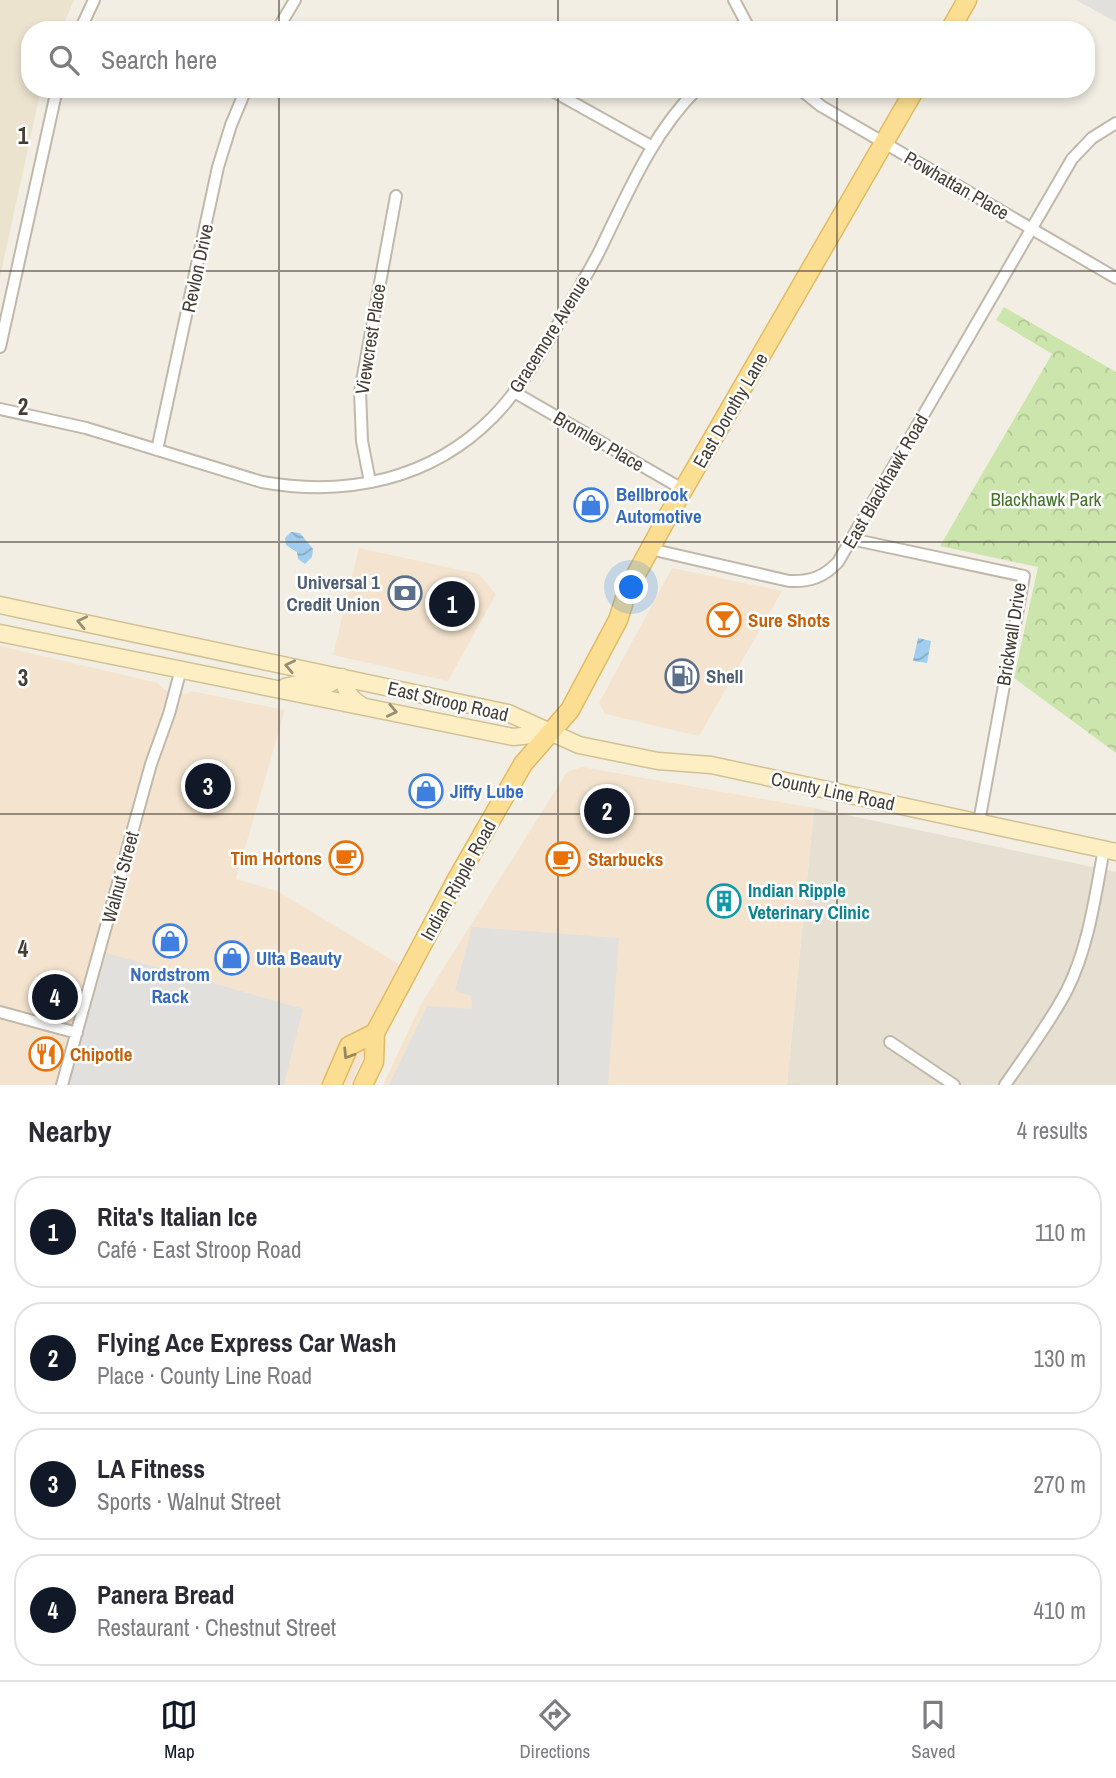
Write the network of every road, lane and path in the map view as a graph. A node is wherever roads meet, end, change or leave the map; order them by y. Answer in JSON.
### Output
{"nodes":[{"id":1,"x":94,"y":0,"type":"edge"},
{"id":2,"x":295,"y":0,"type":"edge"},
{"id":3,"x":734,"y":0,"type":"edge"},
{"id":4,"x":967,"y":0,"type":"edge"},
{"id":5,"x":84,"y":21,"type":"edge"},
{"id":6,"x":282,"y":21,"type":"edge"},
{"id":7,"x":745,"y":21,"type":"edge"},
{"id":8,"x":955,"y":21,"type":"edge"},
{"id":9,"x":55,"y":98,"type":"edge"},
{"id":10,"x":242,"y":98,"type":"edge"},
{"id":11,"x":565,"y":98,"type":"edge"},
{"id":12,"x":689,"y":98,"type":"edge"},
{"id":13,"x":811,"y":98,"type":"edge"},
{"id":14,"x":910,"y":98,"type":"edge"},
{"id":15,"x":1116,"y":123,"type":"edge"},
{"id":16,"x":884,"y":143,"type":"junction"},
{"id":17,"x":651,"y":146,"type":"junction"},
{"id":18,"x":396,"y":196,"type":"dead end"},
{"id":19,"x":1032,"y":230,"type":"junction"},
{"id":20,"x":1116,"y":278,"type":"edge"},
{"id":21,"x":0,"y":347,"type":"edge"},
{"id":22,"x":514,"y":392,"type":"junction"},
{"id":23,"x":0,"y":409,"type":"edge"},
{"id":24,"x":157,"y":450,"type":"junction"},
{"id":25,"x":370,"y":482,"type":"junction"},
{"id":26,"x":684,"y":490,"type":"junction"},
{"id":27,"x":851,"y":539,"type":"junction"},
{"id":28,"x":650,"y":550,"type":"junction"},
{"id":29,"x":0,"y":605,"type":"edge"},
{"id":30,"x":0,"y":633,"type":"edge"},
{"id":31,"x":181,"y":669,"type":"junction"},
{"id":32,"x":342,"y":677,"type":"junction"},
{"id":33,"x":279,"y":689,"type":"junction"},
{"id":34,"x":361,"y":705,"type":"junction"},
{"id":35,"x":550,"y":733,"type":"junction"},
{"id":36,"x":979,"y":822,"type":"junction"},
{"id":37,"x":1110,"y":850,"type":"edge"},
{"id":38,"x":0,"y":1012,"type":"edge"},
{"id":39,"x":77,"y":1033,"type":"junction"},
{"id":40,"x":374,"y":1033,"type":"junction"},
{"id":41,"x":890,"y":1042,"type":"dead end"},
{"id":42,"x":62,"y":1085,"type":"edge"},
{"id":43,"x":332,"y":1085,"type":"edge"},
{"id":44,"x":363,"y":1085,"type":"edge"},
{"id":45,"x":954,"y":1085,"type":"edge"},
{"id":46,"x":1005,"y":1085,"type":"edge"}],
"edges":[{"from":1,"to":5,"type":"street"},
{"from":2,"to":6,"type":"street"},
{"from":3,"to":7,"type":"street"},
{"from":4,"to":8,"type":"main road"},
{"from":9,"to":21,"type":"street"},
{"from":10,"to":24,"type":"street","name":"Revlon Drive"},
{"from":11,"to":17,"type":"street"},
{"from":12,"to":17,"type":"street","name":"Gracemore Avenue"},
{"from":13,"to":16,"type":"street","name":"Powhattan Place"},
{"from":14,"to":16,"type":"main road","name":"East Dorothy Lane"},
{"from":15,"to":19,"type":"street","name":"East Blackhawk Road"},
{"from":16,"to":19,"type":"street","name":"Powhattan Place"},
{"from":16,"to":26,"type":"main road","name":"East Dorothy Lane"},
{"from":17,"to":22,"type":"street","name":"Gracemore Avenue"},
{"from":18,"to":25,"type":"street","name":"Viewcrest Place"},
{"from":19,"to":20,"type":"street","name":"Powhattan Place"},
{"from":19,"to":27,"type":"street","name":"East Blackhawk Road"},
{"from":22,"to":25,"type":"street","name":"Gracemore Avenue"},
{"from":22,"to":26,"type":"street","name":"Bromley Place"},
{"from":23,"to":24,"type":"street","name":"Gracemore Avenue"},
{"from":24,"to":25,"type":"street","name":"Gracemore Avenue"},
{"from":26,"to":28,"type":"main road","name":"East Dorothy Lane"},
{"from":27,"to":28,"type":"street","name":"East Blackhawk Road"},
{"from":27,"to":36,"type":"street","name":"Brickwall Drive"},
{"from":28,"to":35,"type":"main road","name":"East Dorothy Lane"},
{"from":32,"to":29,"type":"main road","name":"East Stroop Road","one_way":true},
{"from":30,"to":31,"type":"main road","name":"East Stroop Road"},
{"from":31,"to":33,"type":"main road","name":"East Stroop Road"},
{"from":31,"to":39,"type":"street","name":"Walnut Street"},
{"from":32,"to":33,"type":"main road"},
{"from":32,"to":34,"type":"main road"},
{"from":32,"to":35,"type":"main road","name":"East Stroop Road"},
{"from":33,"to":34,"type":"main road","name":"East Stroop Road"},
{"from":34,"to":35,"type":"main road","name":"East Stroop Road","one_way":true},
{"from":35,"to":36,"type":"main road","name":"County Line Road"},
{"from":35,"to":40,"type":"main road","name":"Indian Ripple Road"},
{"from":36,"to":37,"type":"main road","name":"County Line Road"},
{"from":37,"to":46,"type":"street"},
{"from":38,"to":39,"type":"street"},
{"from":39,"to":42,"type":"street","name":"Walnut Street"},
{"from":40,"to":43,"type":"main road","name":"Indian Ripple Road","one_way":true},
{"from":40,"to":44,"type":"main road","name":"Indian Ripple Road"},
{"from":41,"to":45,"type":"street"}]}
